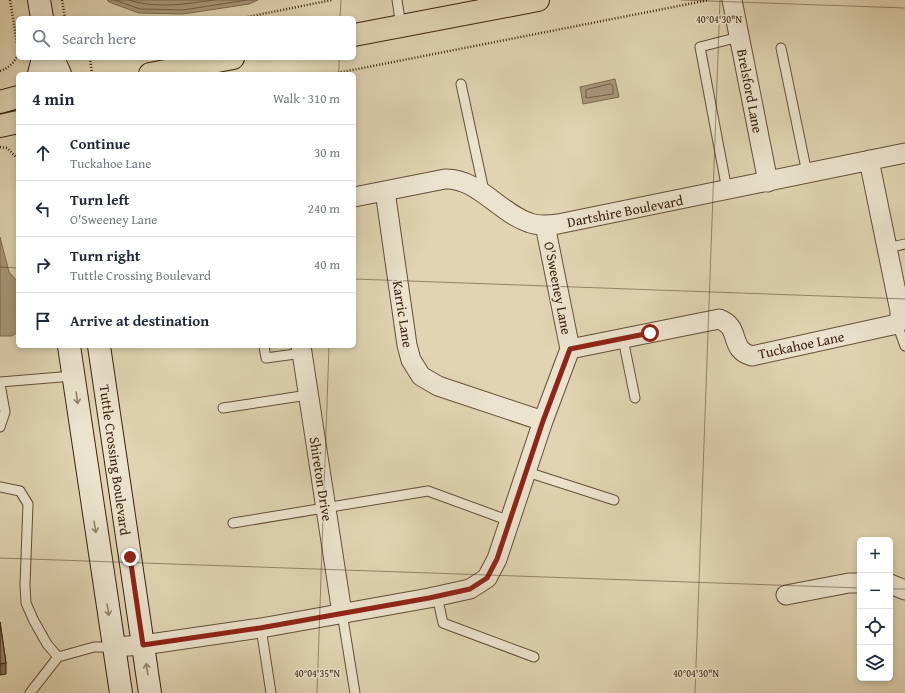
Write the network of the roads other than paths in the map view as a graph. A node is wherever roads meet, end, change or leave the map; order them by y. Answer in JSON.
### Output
{"nodes":[{"id":1,"x":39,"y":0,"type":"edge"},
{"id":2,"x":397,"y":0,"type":"edge"},
{"id":3,"x":538,"y":0,"type":"edge"},
{"id":4,"x":732,"y":0,"type":"edge"},
{"id":5,"x":42,"y":16,"type":"edge"},
{"id":6,"x":401,"y":26,"type":"junction"},
{"id":7,"x":356,"y":35,"type":"edge"},
{"id":8,"x":739,"y":37,"type":"junction"},
{"id":9,"x":781,"y":48,"type":"dead end"},
{"id":10,"x":42,"y":60,"type":"edge"},
{"id":11,"x":54,"y":60,"type":"edge"},
{"id":12,"x":224,"y":60,"type":"edge"},
{"id":13,"x":39,"y":72,"type":"edge"},
{"id":14,"x":59,"y":72,"type":"edge"},
{"id":15,"x":160,"y":72,"type":"edge"},
{"id":16,"x":16,"y":84,"type":"edge"},
{"id":17,"x":461,"y":84,"type":"dead end"},
{"id":18,"x":0,"y":88,"type":"edge"},
{"id":19,"x":16,"y":98,"type":"edge"},
{"id":20,"x":0,"y":102,"type":"edge"},
{"id":21,"x":16,"y":122,"type":"edge"},
{"id":22,"x":0,"y":126,"type":"edge"},
{"id":23,"x":905,"y":153,"type":"edge"},
{"id":24,"x":869,"y":160,"type":"junction"},
{"id":25,"x":807,"y":173,"type":"junction"},
{"id":26,"x":768,"y":182,"type":"junction"},
{"id":27,"x":727,"y":190,"type":"junction"},
{"id":28,"x":384,"y":191,"type":"junction"},
{"id":29,"x":484,"y":195,"type":"junction"},
{"id":30,"x":356,"y":197,"type":"edge"},
{"id":31,"x":545,"y":225,"type":"junction"},
{"id":32,"x":896,"y":246,"type":"edge"},
{"id":33,"x":899,"y":318,"type":"junction"},
{"id":34,"x":623,"y":339,"type":"junction"},
{"id":35,"x":905,"y":346,"type":"edge"},
{"id":36,"x":69,"y":348,"type":"edge"},
{"id":37,"x":99,"y":348,"type":"edge"},
{"id":38,"x":264,"y":348,"type":"edge"},
{"id":39,"x":570,"y":349,"type":"junction"},
{"id":40,"x":302,"y":350,"type":"edge"},
{"id":41,"x":73,"y":376,"type":"junction"},
{"id":42,"x":0,"y":383,"type":"edge"},
{"id":43,"x":308,"y":395,"type":"junction"},
{"id":44,"x":635,"y":398,"type":"dead end"},
{"id":45,"x":223,"y":408,"type":"dead end"},
{"id":46,"x":543,"y":421,"type":"junction"},
{"id":47,"x":0,"y":427,"type":"edge"},
{"id":48,"x":527,"y":472,"type":"junction"},
{"id":49,"x":0,"y":487,"type":"edge"},
{"id":50,"x":614,"y":500,"type":"dead end"},
{"id":51,"x":325,"y":508,"type":"junction"},
{"id":52,"x":510,"y":521,"type":"junction"},
{"id":53,"x":233,"y":523,"type":"dead end"},
{"id":54,"x":857,"y":583,"type":"edge"},
{"id":55,"x":893,"y":585,"type":"edge"},
{"id":56,"x":905,"y":590,"type":"edge"},
{"id":57,"x":786,"y":595,"type":"dead end"},
{"id":58,"x":437,"y":596,"type":"junction"},
{"id":59,"x":342,"y":612,"type":"junction"},
{"id":60,"x":260,"y":628,"type":"junction"},
{"id":61,"x":143,"y":645,"type":"junction"},
{"id":62,"x":114,"y":647,"type":"junction"},
{"id":63,"x":58,"y":657,"type":"junction"},
{"id":64,"x":534,"y":657,"type":"dead end"},
{"id":65,"x":30,"y":693,"type":"edge"},
{"id":66,"x":120,"y":693,"type":"edge"},
{"id":67,"x":150,"y":693,"type":"edge"},
{"id":68,"x":271,"y":693,"type":"edge"},
{"id":69,"x":355,"y":693,"type":"edge"}],
"edges":[{"from":1,"to":5,"type":"main road"},
{"from":2,"to":6,"type":"lane"},
{"from":3,"to":6,"type":"main road"},
{"from":4,"to":8,"type":"street","name":"Brelsford Lane"},
{"from":6,"to":7,"type":"main road"},
{"from":8,"to":26,"type":"street","name":"Brelsford Lane"},
{"from":8,"to":27,"type":"lane"},
{"from":9,"to":25,"type":"lane"},
{"from":10,"to":13,"type":"main road"},
{"from":11,"to":14,"type":"main road"},
{"from":12,"to":15,"type":"main road"},
{"from":16,"to":18,"type":"main road"},
{"from":17,"to":29,"type":"lane"},
{"from":19,"to":20,"type":"main road"},
{"from":21,"to":22,"type":"main road"},
{"from":23,"to":24,"type":"street","name":"Dartshire Boulevard"},
{"from":24,"to":25,"type":"street","name":"Dartshire Boulevard"},
{"from":24,"to":32,"type":"street"},
{"from":25,"to":26,"type":"street","name":"Dartshire Boulevard"},
{"from":26,"to":27,"type":"street","name":"Dartshire Boulevard"},
{"from":27,"to":31,"type":"street","name":"Dartshire Boulevard"},
{"from":28,"to":29,"type":"street","name":"Dartshire Boulevard"},
{"from":28,"to":30,"type":"street","name":"Dartshire Boulevard"},
{"from":28,"to":46,"type":"street","name":"Karric Lane"},
{"from":29,"to":31,"type":"street","name":"Dartshire Boulevard"},
{"from":31,"to":39,"type":"street","name":"O'Sweeney Lane"},
{"from":32,"to":33,"type":"street"},
{"from":33,"to":34,"type":"street","name":"Tuckahoe Lane"},
{"from":33,"to":35,"type":"lane"},
{"from":34,"to":39,"type":"street","name":"Tuckahoe Lane"},
{"from":34,"to":44,"type":"lane"},
{"from":36,"to":41,"type":"main road","name":"Tuttle Crossing Boulevard"},
{"from":37,"to":61,"type":"main road","name":"Tuttle Crossing Boulevard"},
{"from":38,"to":40,"type":"lane"},
{"from":39,"to":46,"type":"street","name":"O'Sweeney Lane"},
{"from":40,"to":43,"type":"street","name":"Shireton Drive"},
{"from":41,"to":42,"type":"lane"},
{"from":41,"to":62,"type":"main road","name":"Tuttle Crossing Boulevard","one_way":true},
{"from":42,"to":47,"type":"lane"},
{"from":43,"to":45,"type":"lane"},
{"from":43,"to":51,"type":"street","name":"Shireton Drive"},
{"from":46,"to":48,"type":"street","name":"O'Sweeney Lane"},
{"from":48,"to":50,"type":"lane"},
{"from":48,"to":52,"type":"street","name":"O'Sweeney Lane"},
{"from":49,"to":63,"type":"lane"},
{"from":51,"to":52,"type":"lane"},
{"from":51,"to":53,"type":"lane"},
{"from":51,"to":59,"type":"street","name":"Shireton Drive"},
{"from":52,"to":58,"type":"street","name":"O'Sweeney Lane"},
{"from":54,"to":57,"type":"street"},
{"from":55,"to":56,"type":"street"},
{"from":58,"to":59,"type":"street","name":"O'Sweeney Lane"},
{"from":58,"to":64,"type":"lane"},
{"from":59,"to":60,"type":"street","name":"O'Sweeney Lane"},
{"from":59,"to":69,"type":"lane"},
{"from":60,"to":61,"type":"street","name":"O'Sweeney Lane"},
{"from":60,"to":68,"type":"lane"},
{"from":61,"to":62,"type":"street","name":"O'Sweeney Lane"},
{"from":67,"to":61,"type":"main road","name":"Tuttle Crossing Boulevard","one_way":true},
{"from":62,"to":63,"type":"lane"},
{"from":62,"to":66,"type":"main road","name":"Tuttle Crossing Boulevard"},
{"from":63,"to":65,"type":"lane"}]}
